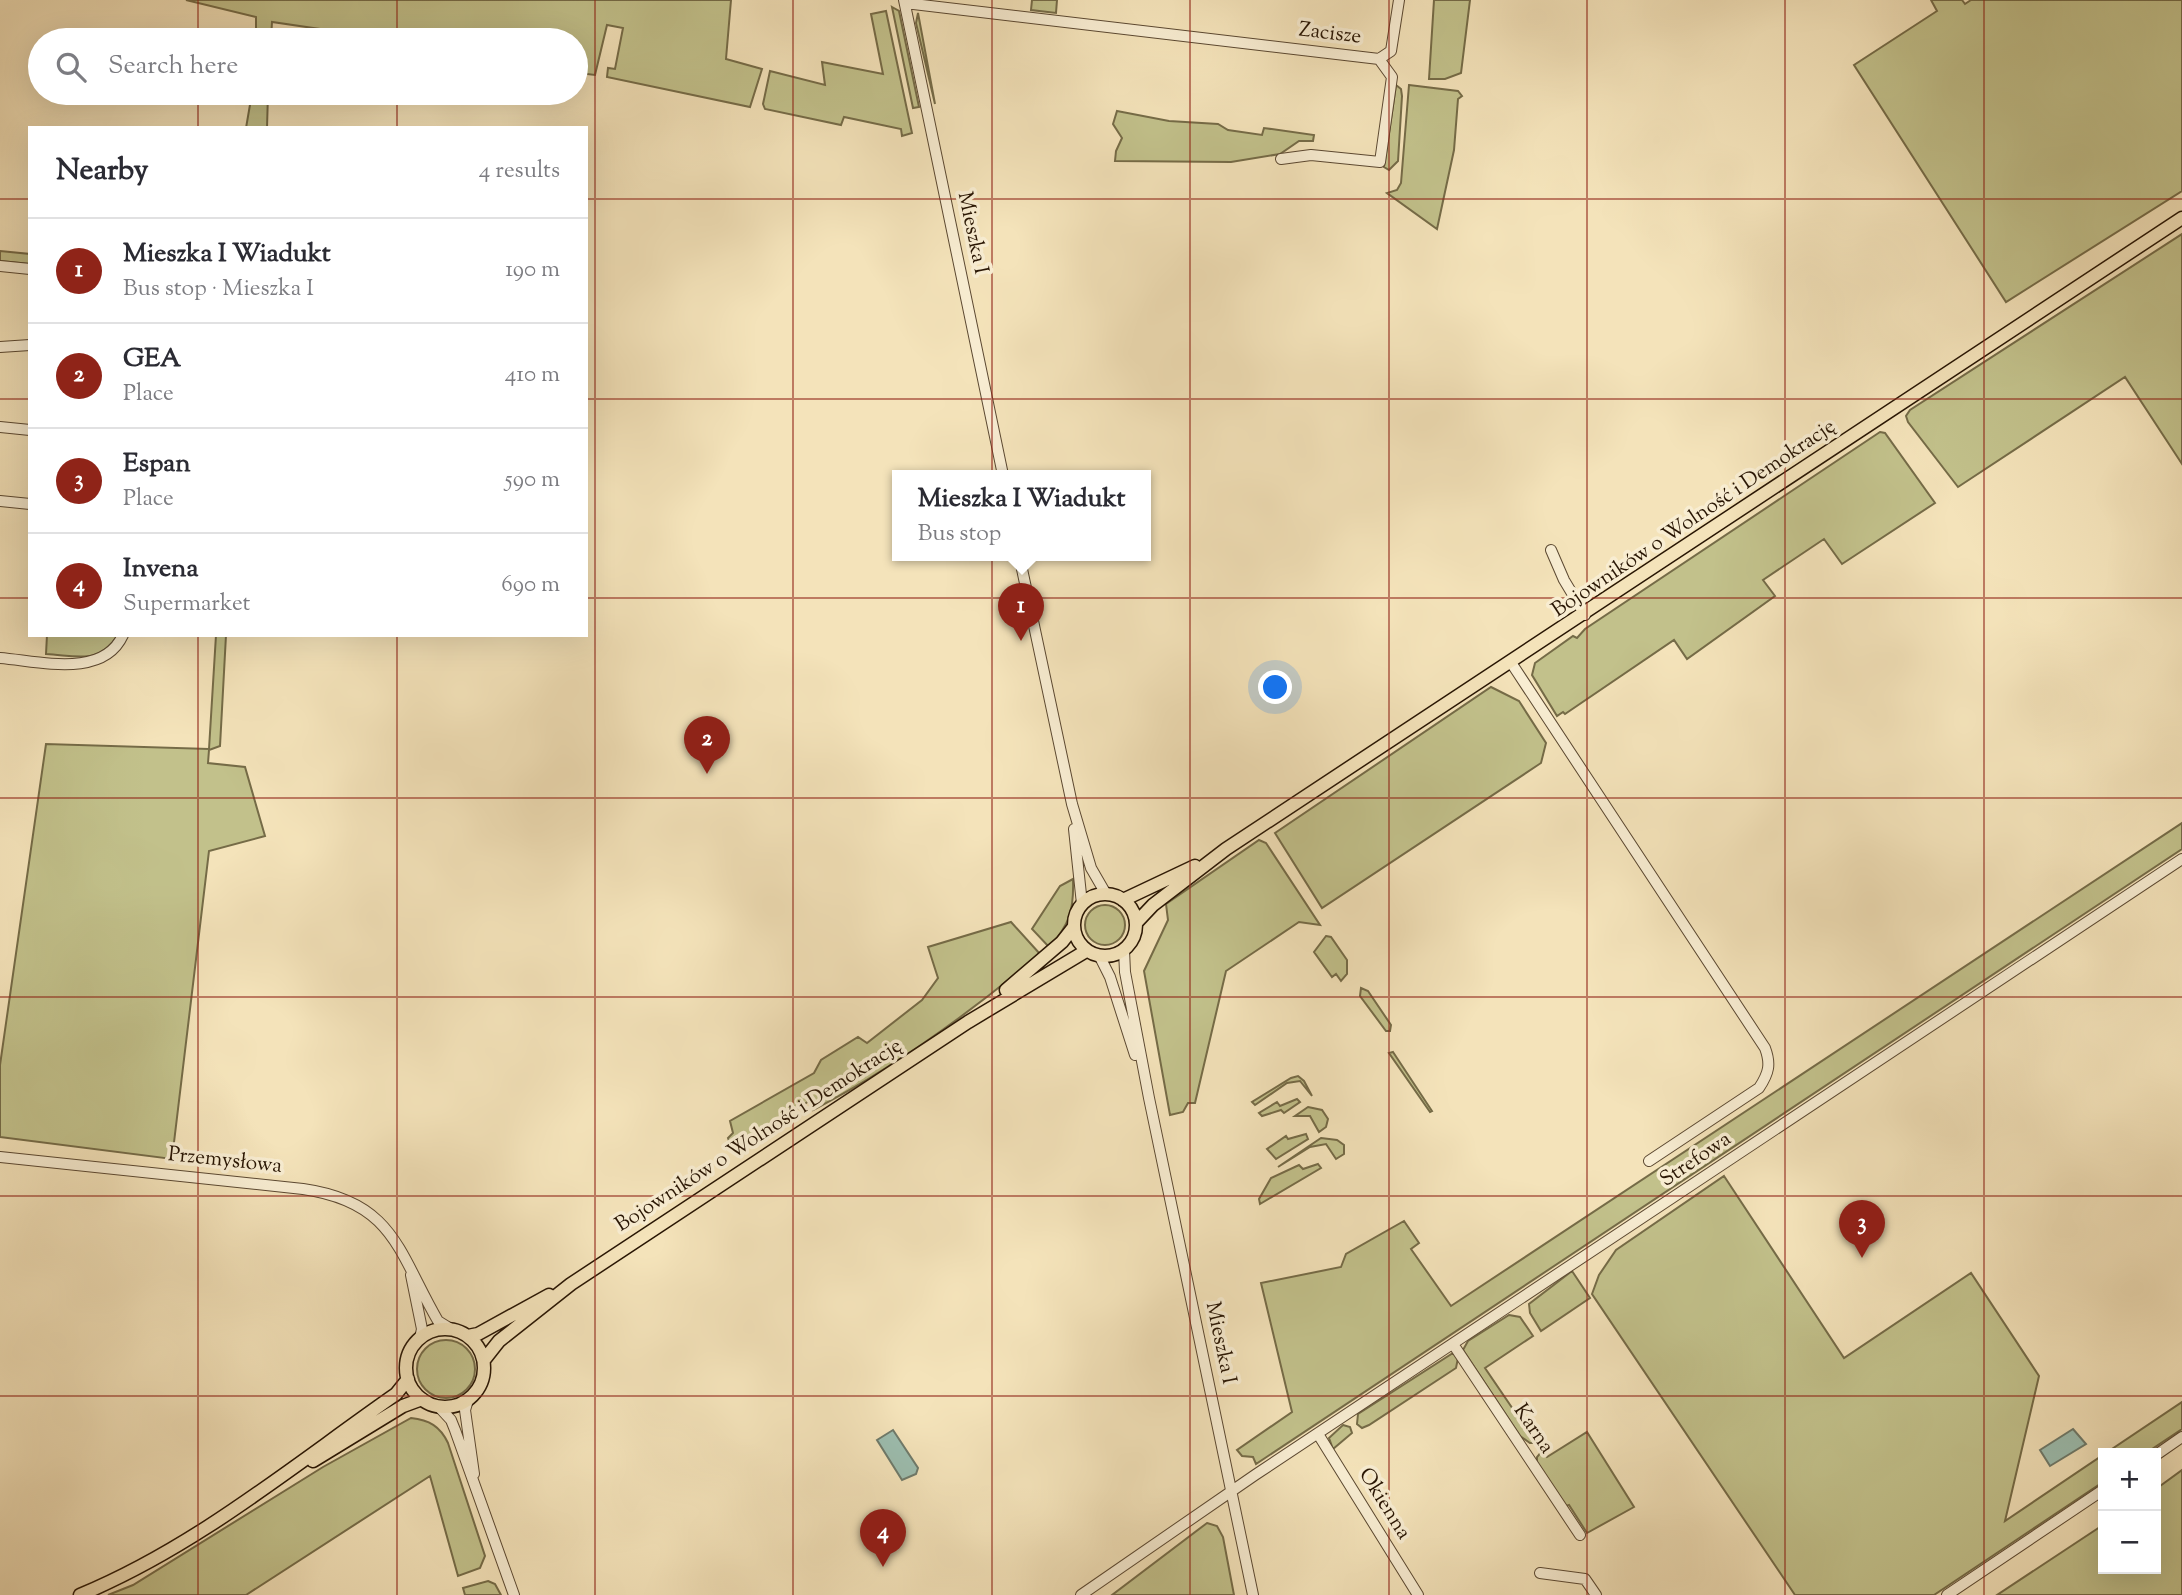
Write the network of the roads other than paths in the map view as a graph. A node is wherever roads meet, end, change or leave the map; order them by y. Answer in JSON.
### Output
{"nodes":[{"id":1,"x":1399,"y":0,"type":"edge"},
{"id":2,"x":904,"y":1,"type":"edge"},
{"id":3,"x":1379,"y":59,"type":"junction"},
{"id":4,"x":1281,"y":159,"type":"dead end"},
{"id":5,"x":2182,"y":218,"type":"edge"},
{"id":6,"x":0,"y":266,"type":"edge"},
{"id":7,"x":28,"y":270,"type":"edge"},
{"id":8,"x":28,"y":345,"type":"edge"},
{"id":9,"x":0,"y":347,"type":"edge"},
{"id":10,"x":0,"y":427,"type":"edge"},
{"id":11,"x":28,"y":430,"type":"edge"},
{"id":12,"x":1002,"y":470,"type":"edge"},
{"id":13,"x":0,"y":501,"type":"edge"},
{"id":14,"x":28,"y":503,"type":"edge"},
{"id":15,"x":1551,"y":550,"type":"dead end"},
{"id":16,"x":1020,"y":561,"type":"edge"},
{"id":17,"x":1585,"y":615,"type":"junction"},
{"id":18,"x":122,"y":637,"type":"edge"},
{"id":19,"x":0,"y":658,"type":"edge"},
{"id":20,"x":1511,"y":663,"type":"junction"},
{"id":21,"x":1072,"y":804,"type":"junction"},
{"id":22,"x":1226,"y":849,"type":"junction"},
{"id":23,"x":2182,"y":859,"type":"edge"},
{"id":24,"x":1106,"y":894,"type":"junction"},
{"id":25,"x":1123,"y":900,"type":"junction"},
{"id":26,"x":1082,"y":904,"type":"junction"},
{"id":27,"x":1136,"y":923,"type":"junction"},
{"id":28,"x":1073,"y":928,"type":"junction"},
{"id":29,"x":1124,"y":950,"type":"junction"},
{"id":30,"x":1086,"y":951,"type":"junction"},
{"id":31,"x":1100,"y":957,"type":"junction"},
{"id":32,"x":968,"y":1022,"type":"junction"},
{"id":33,"x":1149,"y":1098,"type":"junction"},
{"id":34,"x":0,"y":1157,"type":"edge"},
{"id":35,"x":1648,"y":1161,"type":"dead end"},
{"id":36,"x":411,"y":1271,"type":"junction"},
{"id":37,"x":571,"y":1284,"type":"junction"},
{"id":38,"x":451,"y":1329,"type":"junction"},
{"id":39,"x":467,"y":1336,"type":"junction"},
{"id":40,"x":420,"y":1338,"type":"junction"},
{"id":41,"x":1453,"y":1344,"type":"junction"},
{"id":42,"x":484,"y":1360,"type":"junction"},
{"id":43,"x":408,"y":1379,"type":"junction"},
{"id":44,"x":422,"y":1399,"type":"junction"},
{"id":45,"x":468,"y":1401,"type":"junction"},
{"id":46,"x":439,"y":1407,"type":"junction"},
{"id":47,"x":1318,"y":1434,"type":"junction"},
{"id":48,"x":2182,"y":1437,"type":"edge"},
{"id":49,"x":2161,"y":1452,"type":"edge"},
{"id":50,"x":294,"y":1469,"type":"junction"},
{"id":51,"x":474,"y":1478,"type":"junction"},
{"id":52,"x":1231,"y":1493,"type":"junction"},
{"id":53,"x":2098,"y":1493,"type":"edge"},
{"id":54,"x":1580,"y":1535,"type":"dead end"},
{"id":55,"x":1540,"y":1573,"type":"dead end"},
{"id":56,"x":80,"y":1595,"type":"edge"},
{"id":57,"x":514,"y":1595,"type":"edge"},
{"id":58,"x":1081,"y":1595,"type":"edge"},
{"id":59,"x":1253,"y":1595,"type":"edge"},
{"id":60,"x":1418,"y":1595,"type":"edge"},
{"id":61,"x":1596,"y":1595,"type":"edge"},
{"id":62,"x":1947,"y":1595,"type":"edge"}],
"edges":[{"from":1,"to":3,"type":"street"},
{"from":2,"to":3,"type":"street","name":"Zacisze"},
{"from":2,"to":12,"type":"street","name":"Mieszka I"},
{"from":3,"to":4,"type":"street","name":"Zacisze"},
{"from":5,"to":17,"type":"main road","name":"Bojowników o Wolność i Demokrację"},
{"from":6,"to":7,"type":"street"},
{"from":8,"to":9,"type":"street"},
{"from":10,"to":11,"type":"street"},
{"from":13,"to":14,"type":"street"},
{"from":15,"to":17,"type":"street"},
{"from":16,"to":21,"type":"street"},
{"from":17,"to":20,"type":"main road","name":"Bojowników o Wolność i Demokrację"},
{"from":18,"to":19,"type":"street"},
{"from":20,"to":22,"type":"main road","name":"Bojowników o Wolność i Demokrację"},
{"from":20,"to":35,"type":"street"},
{"from":21,"to":24,"type":"street"},
{"from":21,"to":26,"type":"street"},
{"from":22,"to":25,"type":"main road","name":"Bojowników o Wolność i Demokrację"},
{"from":22,"to":27,"type":"main road","name":"Bojowników o Wolność i Demokrację"},
{"from":23,"to":41,"type":"street","name":"Strefowa"},
{"from":24,"to":25,"type":"main road"},
{"from":24,"to":26,"type":"main road"},
{"from":25,"to":27,"type":"main road"},
{"from":26,"to":28,"type":"main road"},
{"from":27,"to":29,"type":"main road"},
{"from":28,"to":30,"type":"main road"},
{"from":28,"to":32,"type":"main road","name":"Bojowników o Wolność i Demokrację"},
{"from":29,"to":31,"type":"main road"},
{"from":29,"to":33,"type":"street","name":"Mieszka I"},
{"from":30,"to":31,"type":"main road"},
{"from":30,"to":32,"type":"main road","name":"Bojowników o Wolność i Demokrację"},
{"from":31,"to":33,"type":"street","name":"Mieszka I"},
{"from":32,"to":37,"type":"main road","name":"Bojowników o Wolność i Demokrację"},
{"from":33,"to":52,"type":"street","name":"Mieszka I"},
{"from":34,"to":36,"type":"street","name":"Przemysłowa"},
{"from":36,"to":38,"type":"street","name":"Przemysłowa"},
{"from":36,"to":40,"type":"street","name":"Przemysłowa"},
{"from":37,"to":39,"type":"main road","name":"Bojowników o Wolność i Demokrację"},
{"from":37,"to":42,"type":"main road","name":"Bojowników o Wolność i Demokrację"},
{"from":38,"to":39,"type":"main road"},
{"from":38,"to":40,"type":"main road"},
{"from":39,"to":42,"type":"main road"},
{"from":40,"to":43,"type":"main road"},
{"from":41,"to":47,"type":"street","name":"Strefowa"},
{"from":41,"to":54,"type":"street","name":"Karna"},
{"from":42,"to":45,"type":"main road"},
{"from":43,"to":44,"type":"main road"},
{"from":43,"to":50,"type":"main road"},
{"from":44,"to":46,"type":"main road"},
{"from":44,"to":50,"type":"main road"},
{"from":45,"to":46,"type":"main road"},
{"from":45,"to":51,"type":"street"},
{"from":46,"to":51,"type":"street"},
{"from":47,"to":52,"type":"street","name":"Strefowa"},
{"from":47,"to":60,"type":"street","name":"Okienna"},
{"from":48,"to":49,"type":"street"},
{"from":50,"to":56,"type":"main road"},
{"from":51,"to":57,"type":"street"},
{"from":52,"to":58,"type":"street","name":"Strefowa"},
{"from":52,"to":59,"type":"street","name":"Mieszka I"},
{"from":53,"to":62,"type":"street"},
{"from":55,"to":61,"type":"street"}]}
